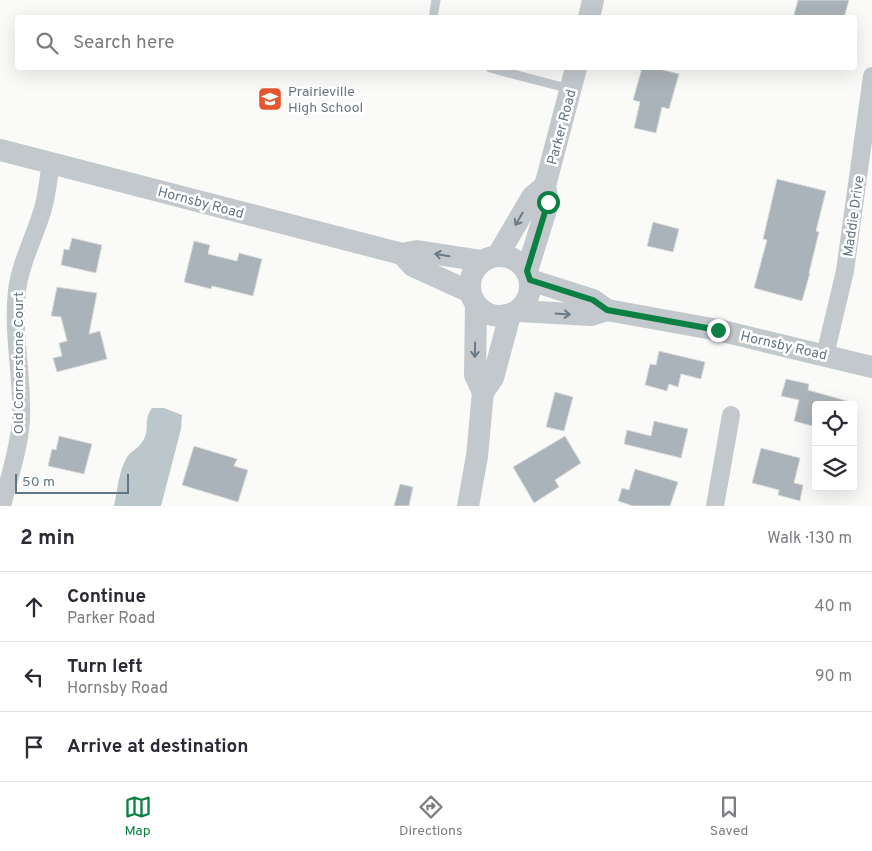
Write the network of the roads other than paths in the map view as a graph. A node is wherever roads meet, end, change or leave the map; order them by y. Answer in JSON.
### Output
{"nodes":[{"id":1,"x":436,"y":0,"type":"edge"},
{"id":2,"x":593,"y":0,"type":"edge"},
{"id":3,"x":434,"y":15,"type":"edge"},
{"id":4,"x":590,"y":15,"type":"edge"},
{"id":5,"x":498,"y":70,"type":"edge"},
{"id":6,"x":575,"y":70,"type":"edge"},
{"id":7,"x":872,"y":76,"type":"edge"},
{"id":8,"x":570,"y":89,"type":"junction"},
{"id":9,"x":0,"y":150,"type":"edge"},
{"id":10,"x":51,"y":163,"type":"junction"},
{"id":11,"x":545,"y":186,"type":"junction"},
{"id":12,"x":402,"y":254,"type":"junction"},
{"id":13,"x":490,"y":258,"type":"junction"},
{"id":14,"x":528,"y":276,"type":"junction"},
{"id":15,"x":473,"y":299,"type":"junction"},
{"id":16,"x":607,"y":310,"type":"junction"},
{"id":17,"x":514,"y":313,"type":"junction"},
{"id":18,"x":825,"y":355,"type":"junction"},
{"id":19,"x":872,"y":367,"type":"edge"},
{"id":20,"x":483,"y":392,"type":"junction"},
{"id":21,"x":731,"y":415,"type":"dead end"},
{"id":22,"x":2,"y":506,"type":"edge"},
{"id":23,"x":468,"y":506,"type":"edge"},
{"id":24,"x":715,"y":506,"type":"edge"}],
"edges":[{"from":1,"to":3,"type":"lane"},
{"from":2,"to":4,"type":"street"},
{"from":5,"to":8,"type":"lane"},
{"from":6,"to":8,"type":"street","name":"Parker Road"},
{"from":7,"to":18,"type":"street","name":"Maddie Drive"},
{"from":8,"to":11,"type":"street","name":"Parker Road"},
{"from":9,"to":10,"type":"street","name":"Hornsby Road"},
{"from":10,"to":12,"type":"street","name":"Hornsby Road"},
{"from":10,"to":22,"type":"street","name":"Old Cornerstone Court"},
{"from":11,"to":13,"type":"street","name":"Parker Road","one_way":true},
{"from":11,"to":14,"type":"street","name":"Parker Road"},
{"from":13,"to":12,"type":"street","name":"Hornsby Road","one_way":true},
{"from":12,"to":15,"type":"street","name":"Hornsby Road"},
{"from":13,"to":14,"type":"street"},
{"from":13,"to":15,"type":"street"},
{"from":14,"to":16,"type":"street","name":"Hornsby Road"},
{"from":14,"to":17,"type":"street"},
{"from":15,"to":17,"type":"street"},
{"from":15,"to":20,"type":"street","one_way":true},
{"from":17,"to":16,"type":"street","name":"Hornsby Road","one_way":true},
{"from":16,"to":18,"type":"street","name":"Hornsby Road"},
{"from":17,"to":20,"type":"street"},
{"from":18,"to":19,"type":"street","name":"Hornsby Road"},
{"from":20,"to":23,"type":"street"},
{"from":21,"to":24,"type":"street"}]}
